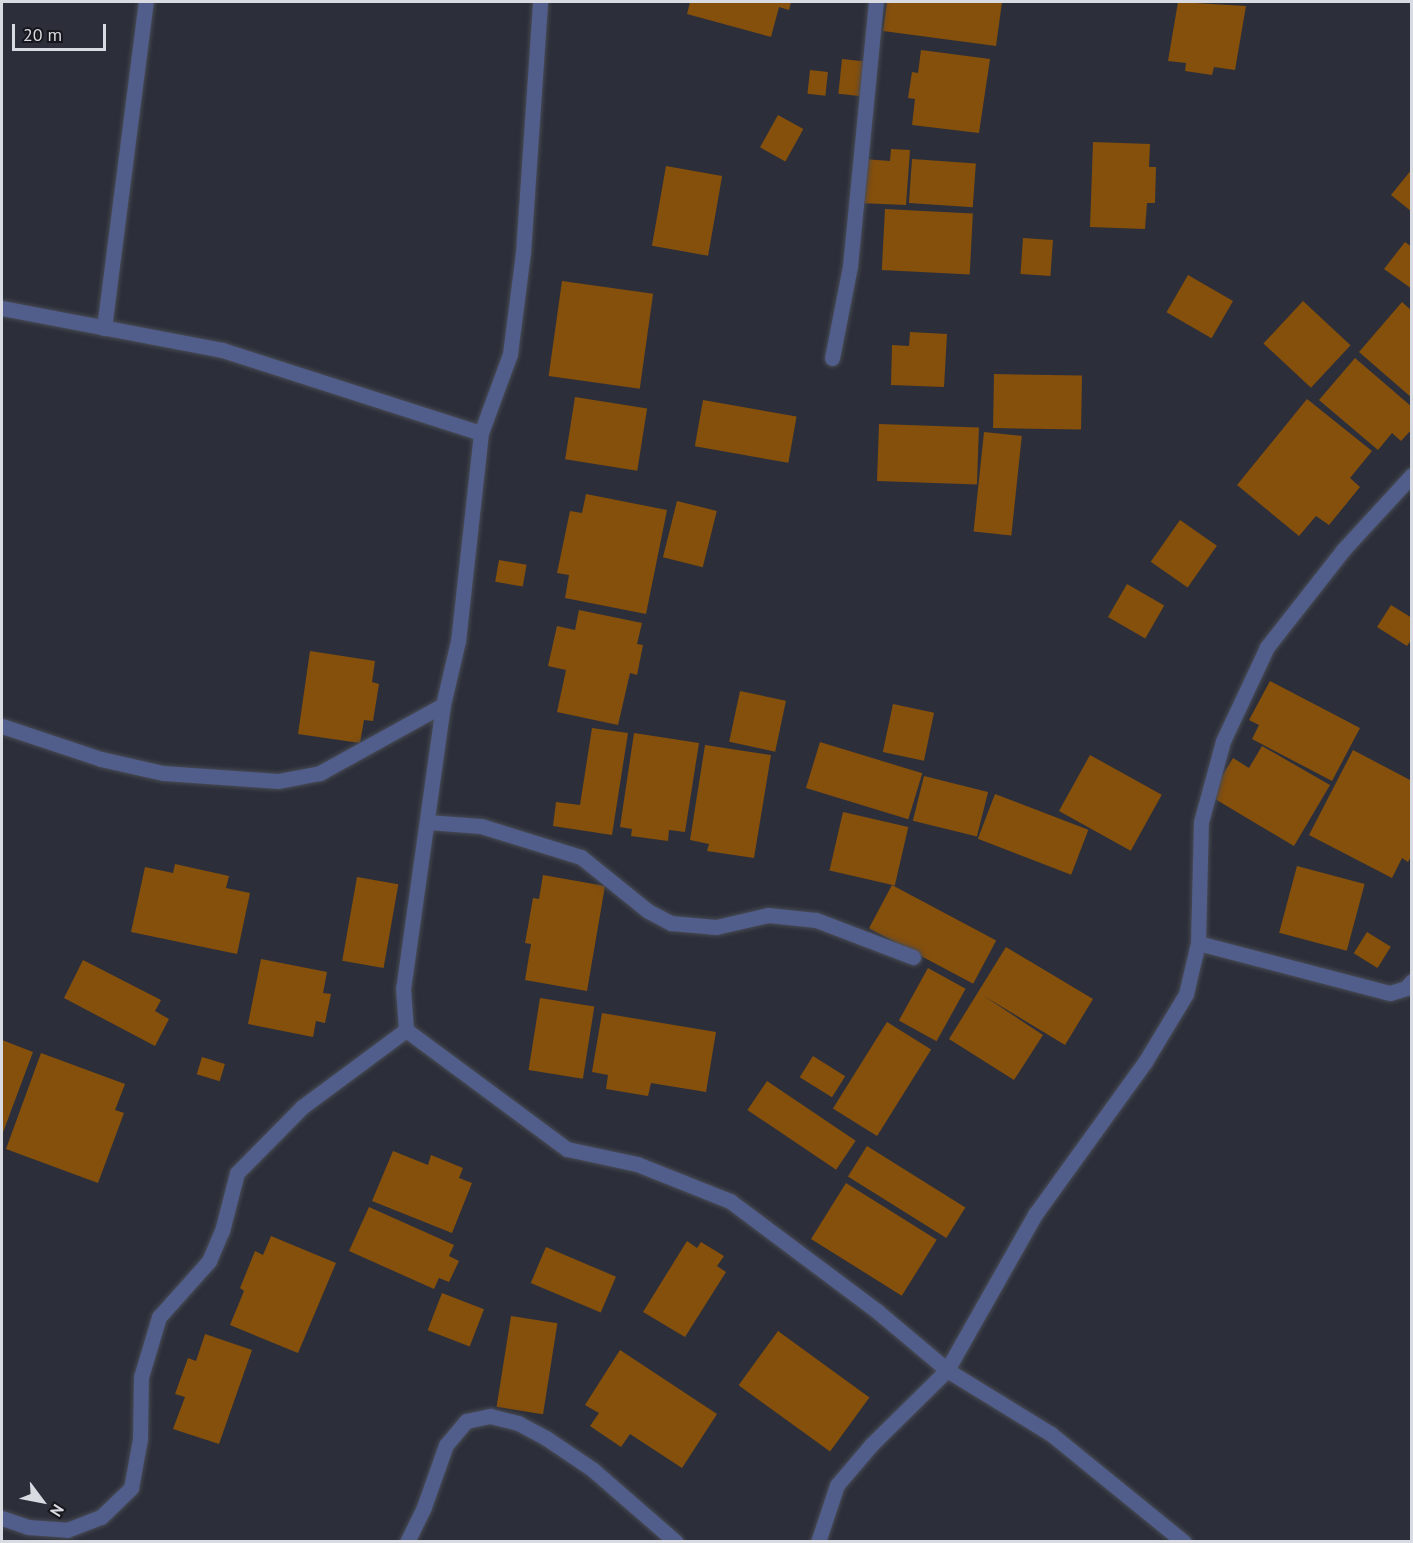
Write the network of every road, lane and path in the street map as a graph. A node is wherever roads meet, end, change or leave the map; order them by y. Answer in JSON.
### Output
{"nodes":[{"id":1,"x":146,"y":2,"type":"edge"},
{"id":2,"x":540,"y":2,"type":"edge"},
{"id":3,"x":876,"y":2,"type":"edge"},
{"id":4,"x":2,"y":308,"type":"edge"},
{"id":5,"x":104,"y":328,"type":"junction"},
{"id":6,"x":832,"y":358,"type":"dead end"},
{"id":7,"x":481,"y":433,"type":"junction"},
{"id":8,"x":1412,"y":475,"type":"edge"},
{"id":9,"x":443,"y":705,"type":"junction"},
{"id":10,"x":2,"y":726,"type":"edge"},
{"id":11,"x":427,"y":822,"type":"junction"},
{"id":12,"x":1198,"y":943,"type":"junction"},
{"id":13,"x":913,"y":957,"type":"dead end"},
{"id":14,"x":1412,"y":981,"type":"edge"},
{"id":15,"x":406,"y":1030,"type":"junction"},
{"id":16,"x":947,"y":1370,"type":"junction"},
{"id":17,"x":2,"y":1518,"type":"edge"},
{"id":18,"x":407,"y":1542,"type":"edge"},
{"id":19,"x":676,"y":1542,"type":"edge"},
{"id":20,"x":818,"y":1542,"type":"edge"},
{"id":21,"x":1184,"y":1542,"type":"edge"}],
"edges":[{"from":1,"to":5,"type":"street"},
{"from":2,"to":7,"type":"street"},
{"from":3,"to":6,"type":"street"},
{"from":4,"to":5,"type":"street"},
{"from":5,"to":7,"type":"street"},
{"from":7,"to":9,"type":"street"},
{"from":8,"to":12,"type":"street"},
{"from":9,"to":10,"type":"street"},
{"from":9,"to":11,"type":"street"},
{"from":11,"to":13,"type":"street"},
{"from":11,"to":15,"type":"street"},
{"from":12,"to":14,"type":"street"},
{"from":12,"to":16,"type":"street"},
{"from":15,"to":16,"type":"street"},
{"from":15,"to":17,"type":"street"},
{"from":16,"to":20,"type":"street"},
{"from":16,"to":21,"type":"street"},
{"from":18,"to":19,"type":"street"}]}
